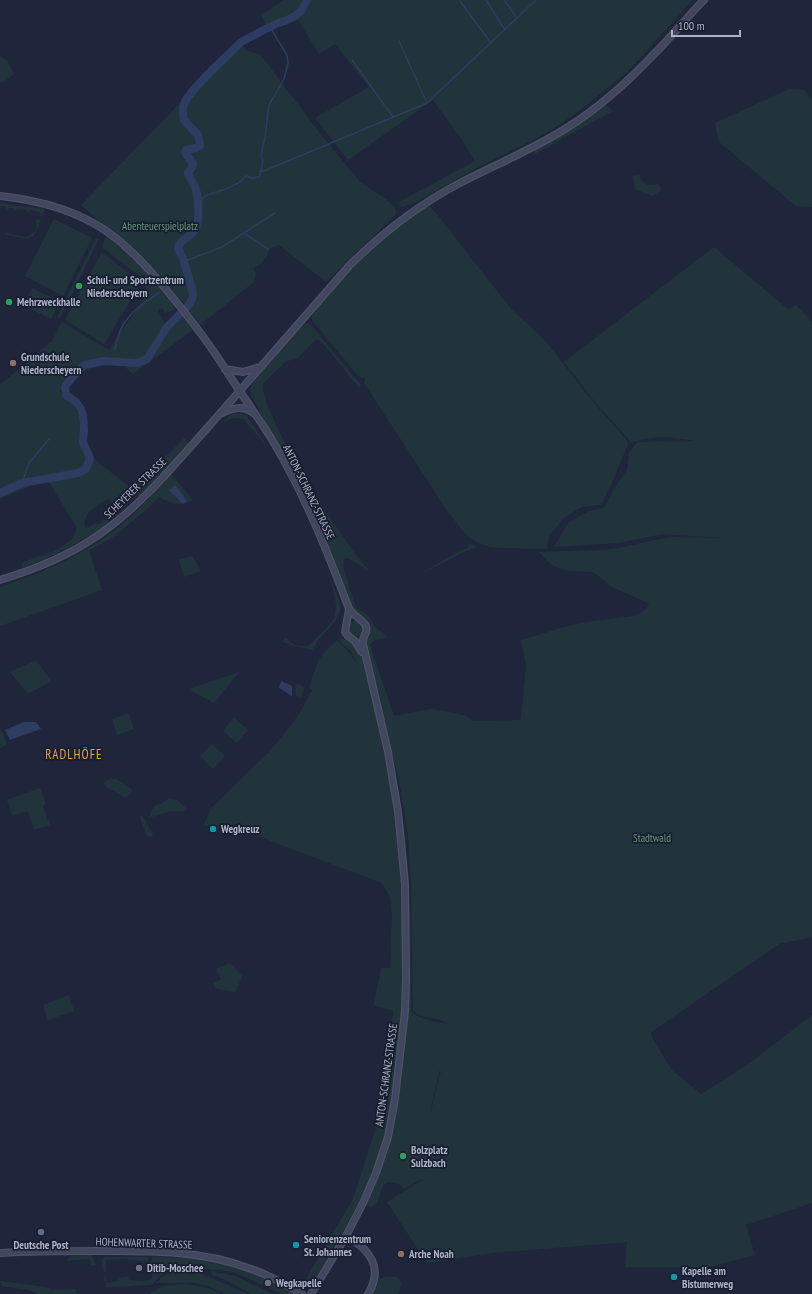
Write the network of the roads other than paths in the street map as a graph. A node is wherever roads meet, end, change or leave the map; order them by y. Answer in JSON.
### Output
{"nodes":[{"id":1,"x":704,"y":0,"type":"edge"},
{"id":2,"x":0,"y":196,"type":"edge"},
{"id":3,"x":260,"y":367,"type":"junction"},
{"id":4,"x":225,"y":369,"type":"junction"},
{"id":5,"x":239,"y":391,"type":"junction"},
{"id":6,"x":218,"y":415,"type":"junction"},
{"id":7,"x":256,"y":415,"type":"junction"},
{"id":8,"x":0,"y":580,"type":"edge"},
{"id":9,"x":349,"y":609,"type":"junction"},
{"id":10,"x":359,"y":618,"type":"junction"},
{"id":11,"x":347,"y":622,"type":"junction"},
{"id":12,"x":363,"y":636,"type":"junction"},
{"id":13,"x":353,"y":639,"type":"junction"},
{"id":14,"x":365,"y":658,"type":"junction"},
{"id":15,"x":346,"y":1236,"type":"junction"},
{"id":16,"x":0,"y":1253,"type":"edge"},
{"id":17,"x":302,"y":1294,"type":"edge"},
{"id":18,"x":311,"y":1294,"type":"edge"},
{"id":19,"x":368,"y":1294,"type":"edge"}],
"edges":[{"from":1,"to":3,"type":"main road","name":"SCHEYERER STRASSE"},
{"from":2,"to":4,"type":"main road","name":"ANTON-SCHRANZ-STRASSE"},
{"from":3,"to":4,"type":"main road"},
{"from":3,"to":5,"type":"main road","name":"SCHEYERER STRASSE"},
{"from":4,"to":5,"type":"main road","name":"ANTON-SCHRANZ-STRASSE"},
{"from":5,"to":6,"type":"main road","name":"SCHEYERER STRASSE"},
{"from":5,"to":7,"type":"main road","name":"ANTON-SCHRANZ-STRASSE"},
{"from":6,"to":7,"type":"main road"},
{"from":6,"to":8,"type":"main road","name":"SCHEYERER STRASSE"},
{"from":7,"to":9,"type":"main road","name":"ANTON-SCHRANZ-STRASSE"},
{"from":9,"to":10,"type":"main road","name":"ANTON-SCHRANZ-STRASSE"},
{"from":9,"to":11,"type":"main road","name":"ANTON-SCHRANZ-STRASSE"},
{"from":10,"to":11,"type":"main road"},
{"from":10,"to":12,"type":"main road","name":"ANTON-SCHRANZ-STRASSE"},
{"from":11,"to":13,"type":"main road","name":"ANTON-SCHRANZ-STRASSE"},
{"from":12,"to":13,"type":"main road"},
{"from":12,"to":14,"type":"main road","name":"ANTON-SCHRANZ-STRASSE"},
{"from":13,"to":14,"type":"main road","name":"ANTON-SCHRANZ-STRASSE"},
{"from":14,"to":15,"type":"main road","name":"ANTON-SCHRANZ-STRASSE"},
{"from":15,"to":18,"type":"main road","name":"ANTON-SCHRANZ-STRASSE"},
{"from":15,"to":19,"type":"main road"},
{"from":16,"to":17,"type":"main road","name":"HOHENWARTER STRASSE"}]}
